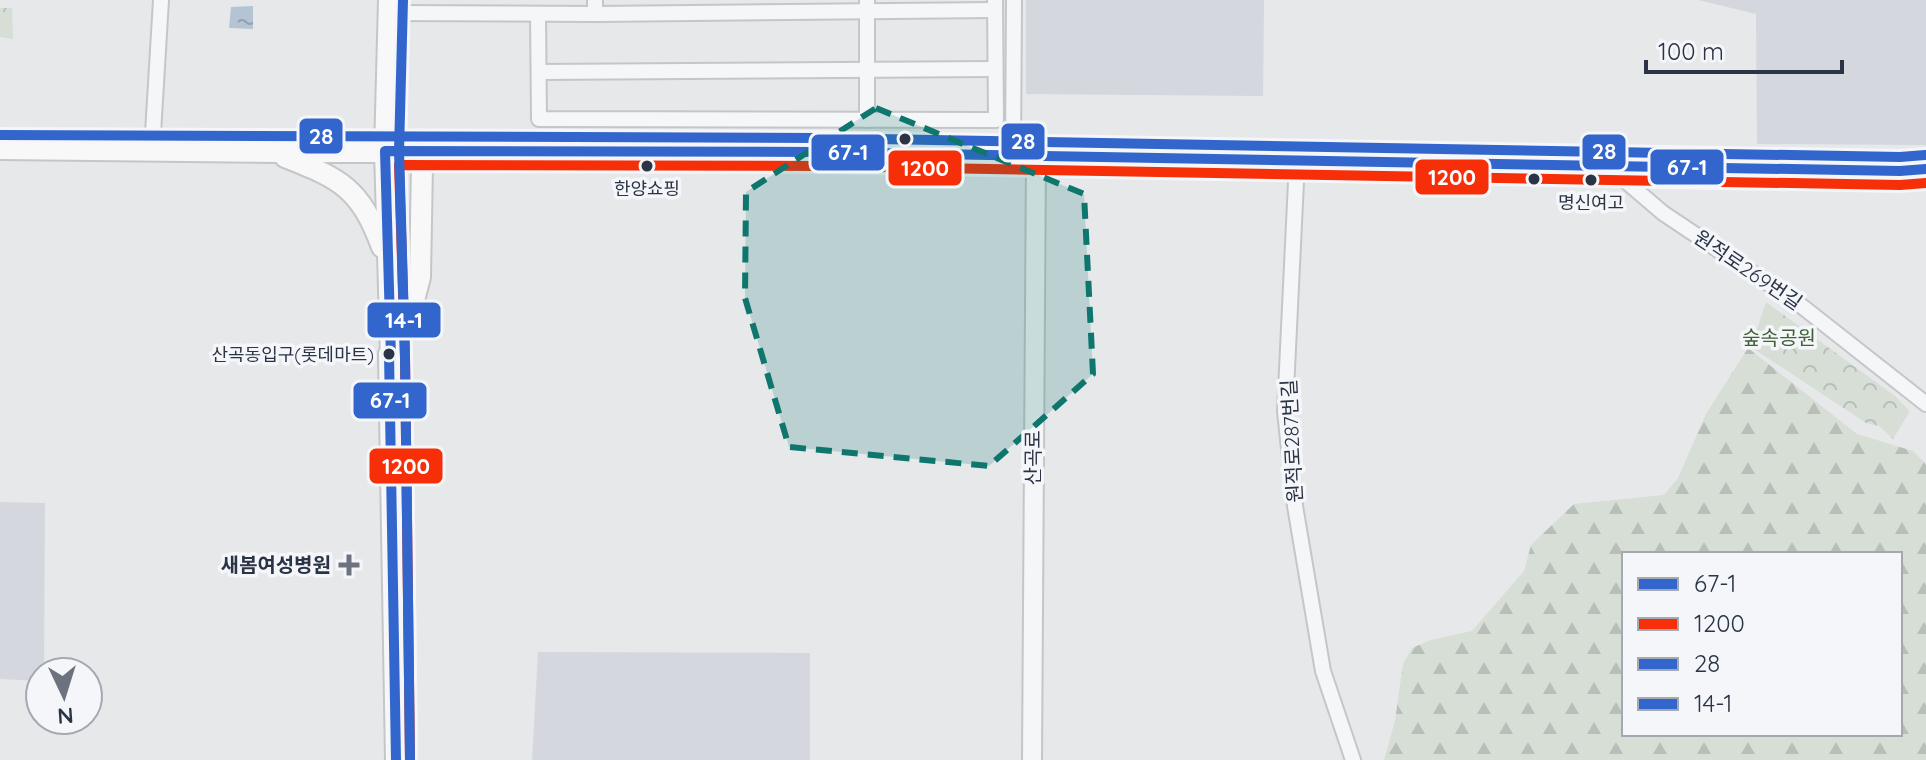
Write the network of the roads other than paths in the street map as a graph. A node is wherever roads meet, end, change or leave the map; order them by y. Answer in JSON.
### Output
{"nodes":[{"id":1,"x":161,"y":0,"type":"edge"},
{"id":2,"x":1014,"y":0,"type":"edge"},
{"id":3,"x":867,"y":5,"type":"edge"},
{"id":4,"x":995,"y":5,"type":"edge"},
{"id":5,"x":389,"y":6,"type":"edge"},
{"id":6,"x":433,"y":7,"type":"edge"},
{"id":7,"x":595,"y":7,"type":"edge"},
{"id":8,"x":538,"y":14,"type":"junction"},
{"id":9,"x":995,"y":69,"type":"junction"},
{"id":10,"x":868,"y":70,"type":"junction"},
{"id":11,"x":539,"y":72,"type":"junction"},
{"id":12,"x":867,"y":120,"type":"junction"},
{"id":13,"x":0,"y":149,"type":"edge"},
{"id":14,"x":152,"y":150,"type":"junction"},
{"id":15,"x":385,"y":151,"type":"junction"},
{"id":16,"x":442,"y":151,"type":"junction"},
{"id":17,"x":274,"y":152,"type":"junction"},
{"id":18,"x":1013,"y":155,"type":"junction"},
{"id":19,"x":1036,"y":156,"type":"junction"},
{"id":20,"x":1297,"y":161,"type":"junction"},
{"id":21,"x":1608,"y":166,"type":"junction"},
{"id":22,"x":1926,"y":169,"type":"edge"},
{"id":23,"x":388,"y":264,"type":"junction"},
{"id":24,"x":391,"y":357,"type":"junction"},
{"id":25,"x":1926,"y":404,"type":"edge"},
{"id":26,"x":396,"y":760,"type":"edge"},
{"id":27,"x":1032,"y":760,"type":"edge"},
{"id":28,"x":1353,"y":760,"type":"edge"}],
"edges":[{"from":1,"to":14,"type":"street"},
{"from":2,"to":18,"type":"street"},
{"from":3,"to":4,"type":"street"},
{"from":3,"to":7,"type":"street"},
{"from":3,"to":10,"type":"street"},
{"from":4,"to":9,"type":"street"},
{"from":5,"to":6,"type":"street"},
{"from":5,"to":15,"type":"main road"},
{"from":6,"to":8,"type":"street"},
{"from":7,"to":8,"type":"street"},
{"from":8,"to":11,"type":"street"},
{"from":9,"to":10,"type":"street"},
{"from":9,"to":12,"type":"street"},
{"from":10,"to":11,"type":"street"},
{"from":10,"to":12,"type":"street"},
{"from":11,"to":12,"type":"street"},
{"from":13,"to":14,"type":"main road"},
{"from":14,"to":17,"type":"main road"},
{"from":15,"to":16,"type":"main road"},
{"from":15,"to":17,"type":"main road"},
{"from":15,"to":23,"type":"main road"},
{"from":16,"to":18,"type":"main road"},
{"from":16,"to":24,"type":"main road"},
{"from":17,"to":23,"type":"main road"},
{"from":18,"to":19,"type":"main road"},
{"from":19,"to":20,"type":"main road"},
{"from":19,"to":27,"type":"street","name":"산곡로"},
{"from":20,"to":21,"type":"main road"},
{"from":20,"to":28,"type":"street","name":"원적로287번길"},
{"from":21,"to":22,"type":"main road"},
{"from":21,"to":25,"type":"street","name":"원적로269번길"},
{"from":23,"to":24,"type":"main road"},
{"from":24,"to":26,"type":"main road"}]}
